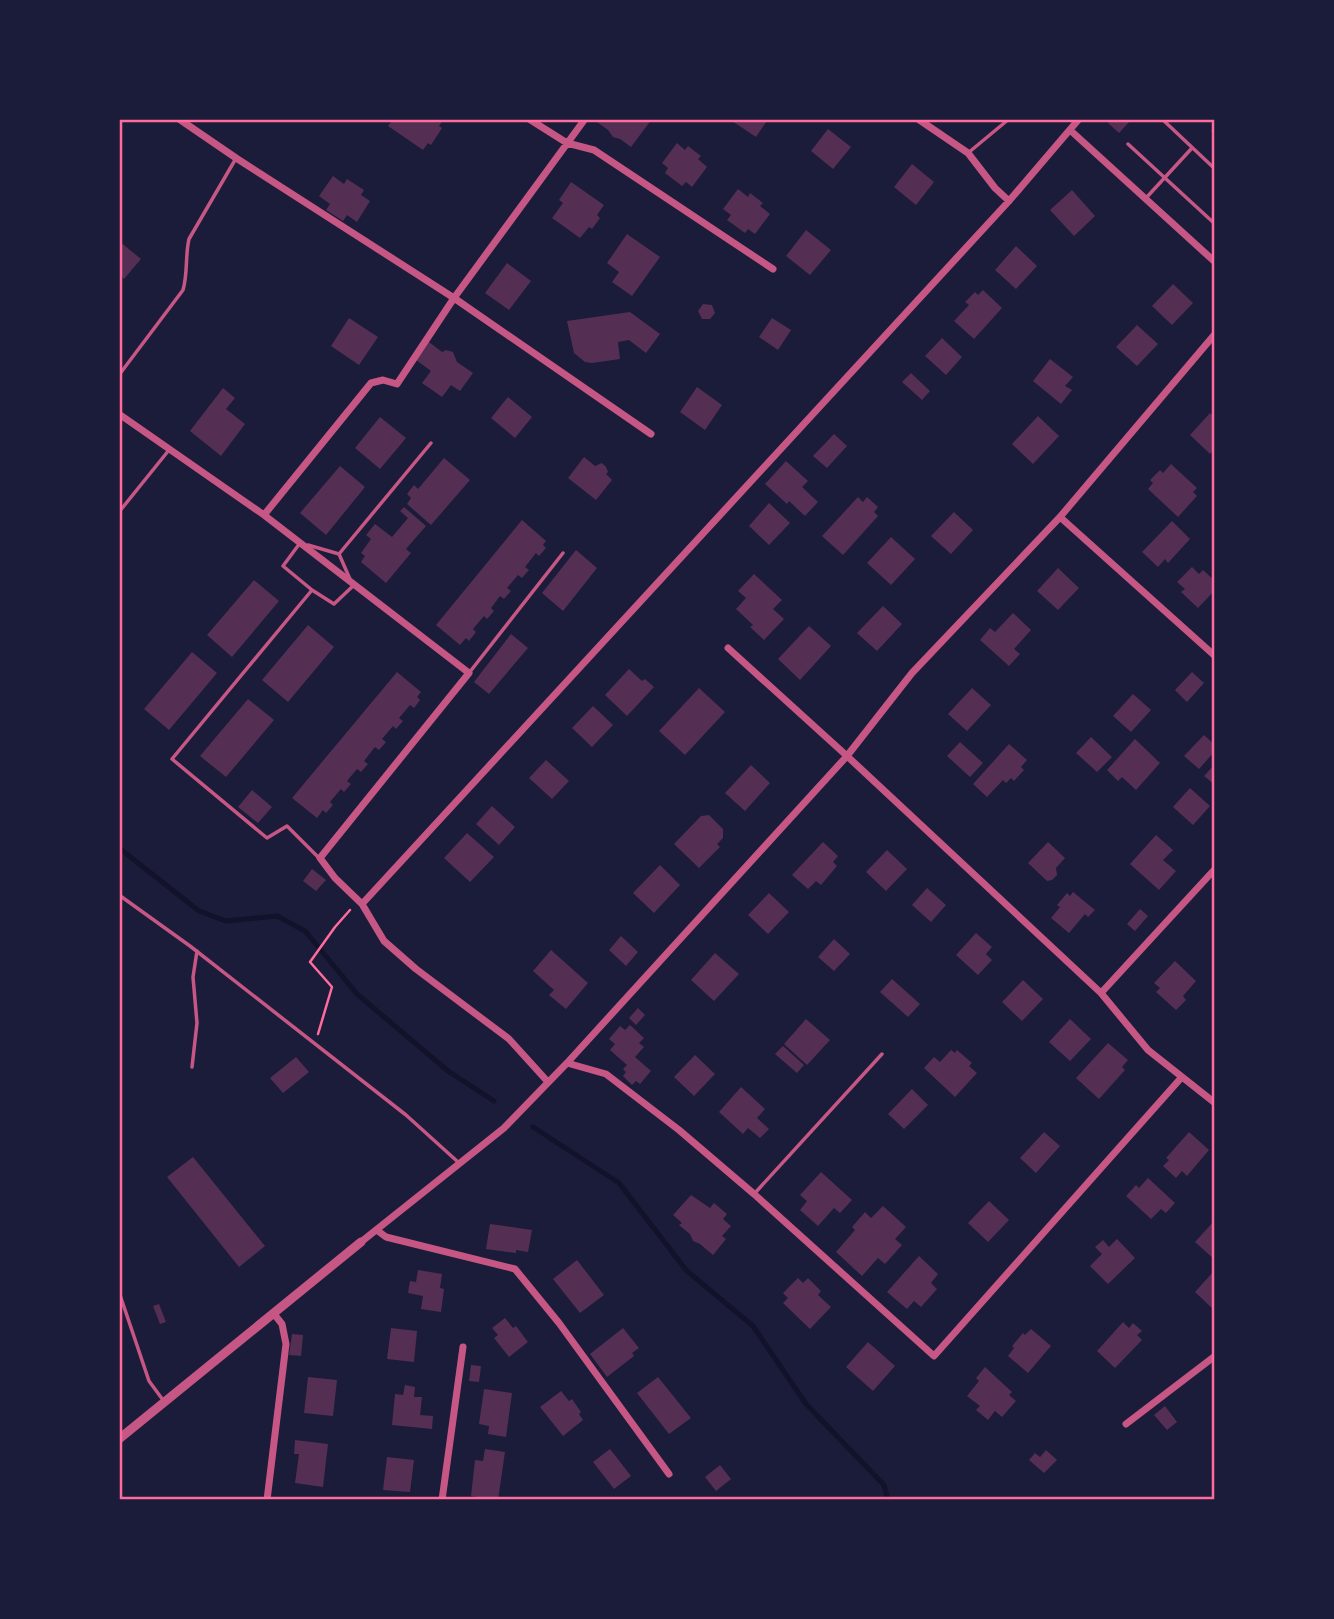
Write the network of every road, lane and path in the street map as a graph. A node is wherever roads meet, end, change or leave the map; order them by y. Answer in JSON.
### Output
{"nodes":[{"id":1,"x":179,"y":119,"type":"edge"},
{"id":2,"x":529,"y":119,"type":"edge"},
{"id":3,"x":585,"y":119,"type":"edge"},
{"id":4,"x":918,"y":119,"type":"edge"},
{"id":5,"x":1009,"y":119,"type":"edge"},
{"id":6,"x":1079,"y":119,"type":"edge"},
{"id":7,"x":1162,"y":119,"type":"edge"},
{"id":8,"x":1215,"y":120,"type":"edge"},
{"id":9,"x":1070,"y":130,"type":"junction"},
{"id":10,"x":1215,"y":133,"type":"edge"},
{"id":11,"x":567,"y":143,"type":"junction"},
{"id":12,"x":1129,"y":144,"type":"dead end"},
{"id":13,"x":1192,"y":148,"type":"junction"},
{"id":14,"x":968,"y":153,"type":"junction"},
{"id":15,"x":236,"y":158,"type":"junction"},
{"id":16,"x":1215,"y":169,"type":"edge"},
{"id":17,"x":1164,"y":178,"type":"junction"},
{"id":18,"x":1145,"y":199,"type":"junction"},
{"id":19,"x":1009,"y":201,"type":"junction"},
{"id":20,"x":1215,"y":224,"type":"edge"},
{"id":21,"x":1215,"y":262,"type":"edge"},
{"id":22,"x":773,"y":269,"type":"dead end"},
{"id":23,"x":454,"y":298,"type":"junction"},
{"id":24,"x":1215,"y":334,"type":"edge"},
{"id":25,"x":119,"y":375,"type":"edge"},
{"id":26,"x":119,"y":414,"type":"edge"},
{"id":27,"x":650,"y":433,"type":"dead end"},
{"id":28,"x":431,"y":443,"type":"dead end"},
{"id":29,"x":169,"y":450,"type":"junction"},
{"id":30,"x":119,"y":512,"type":"edge"},
{"id":31,"x":264,"y":515,"type":"junction"},
{"id":32,"x":1060,"y":517,"type":"junction"},
{"id":33,"x":299,"y":543,"type":"junction"},
{"id":34,"x":563,"y":553,"type":"dead end"},
{"id":35,"x":339,"y":554,"type":"junction"},
{"id":36,"x":353,"y":586,"type":"junction"},
{"id":37,"x":312,"y":590,"type":"junction"},
{"id":38,"x":728,"y":648,"type":"dead end"},
{"id":39,"x":1215,"y":656,"type":"edge"},
{"id":40,"x":469,"y":673,"type":"junction"},
{"id":41,"x":847,"y":756,"type":"junction"},
{"id":42,"x":320,"y":858,"type":"junction"},
{"id":43,"x":1215,"y":869,"type":"edge"},
{"id":44,"x":119,"y":895,"type":"edge"},
{"id":45,"x":360,"y":903,"type":"junction"},
{"id":46,"x":197,"y":951,"type":"junction"},
{"id":47,"x":1101,"y":993,"type":"junction"},
{"id":48,"x":315,"y":1044,"type":"junction"},
{"id":49,"x":882,"y":1054,"type":"dead end"},
{"id":50,"x":567,"y":1063,"type":"junction"},
{"id":51,"x":192,"y":1067,"type":"dead end"},
{"id":52,"x":1181,"y":1078,"type":"junction"},
{"id":53,"x":548,"y":1082,"type":"junction"},
{"id":54,"x":1215,"y":1103,"type":"edge"},
{"id":55,"x":460,"y":1164,"type":"junction"},
{"id":56,"x":754,"y":1194,"type":"junction"},
{"id":57,"x":378,"y":1231,"type":"junction"},
{"id":58,"x":361,"y":1242,"type":"joint"},
{"id":59,"x":119,"y":1292,"type":"edge"},
{"id":60,"x":274,"y":1314,"type":"junction"},
{"id":61,"x":463,"y":1347,"type":"dead end"},
{"id":62,"x":1215,"y":1356,"type":"edge"},
{"id":63,"x":164,"y":1402,"type":"junction"},
{"id":64,"x":1126,"y":1424,"type":"dead end"},
{"id":65,"x":119,"y":1439,"type":"edge"},
{"id":66,"x":669,"y":1474,"type":"dead end"},
{"id":67,"x":267,"y":1500,"type":"edge"},
{"id":68,"x":442,"y":1500,"type":"edge"}],
"edges":[{"from":1,"to":15,"type":"street"},
{"from":2,"to":11,"type":"street"},
{"from":3,"to":11,"type":"street"},
{"from":4,"to":14,"type":"street"},
{"from":5,"to":14,"type":"lane"},
{"from":6,"to":9,"type":"street"},
{"from":7,"to":13,"type":"lane"},
{"from":8,"to":10,"type":"path"},
{"from":9,"to":18,"type":"street"},
{"from":9,"to":19,"type":"street"},
{"from":11,"to":22,"type":"street"},
{"from":11,"to":23,"type":"street"},
{"from":12,"to":17,"type":"lane"},
{"from":13,"to":16,"type":"lane"},
{"from":13,"to":17,"type":"lane"},
{"from":14,"to":19,"type":"street"},
{"from":15,"to":23,"type":"street"},
{"from":15,"to":25,"type":"lane"},
{"from":17,"to":18,"type":"lane"},
{"from":17,"to":20,"type":"lane"},
{"from":18,"to":21,"type":"street"},
{"from":19,"to":45,"type":"street"},
{"from":23,"to":27,"type":"street"},
{"from":23,"to":31,"type":"street"},
{"from":24,"to":32,"type":"street"},
{"from":26,"to":29,"type":"street"},
{"from":28,"to":35,"type":"lane"},
{"from":29,"to":30,"type":"lane"},
{"from":29,"to":31,"type":"street"},
{"from":31,"to":33,"type":"street"},
{"from":32,"to":39,"type":"street"},
{"from":32,"to":41,"type":"street"},
{"from":33,"to":35,"type":"lane"},
{"from":33,"to":36,"type":"street"},
{"from":33,"to":37,"type":"lane"},
{"from":34,"to":40,"type":"lane"},
{"from":35,"to":36,"type":"lane"},
{"from":36,"to":37,"type":"lane"},
{"from":36,"to":40,"type":"street"},
{"from":37,"to":42,"type":"lane"},
{"from":38,"to":41,"type":"street"},
{"from":40,"to":42,"type":"street"},
{"from":41,"to":47,"type":"street"},
{"from":41,"to":50,"type":"street"},
{"from":42,"to":45,"type":"street"},
{"from":43,"to":47,"type":"street"},
{"from":44,"to":46,"type":"lane"},
{"from":45,"to":48,"type":"path"},
{"from":45,"to":53,"type":"street"},
{"from":46,"to":48,"type":"lane"},
{"from":46,"to":51,"type":"lane"},
{"from":47,"to":52,"type":"street"},
{"from":48,"to":55,"type":"lane"},
{"from":49,"to":56,"type":"lane"},
{"from":50,"to":53,"type":"street"},
{"from":50,"to":56,"type":"street"},
{"from":52,"to":54,"type":"street"},
{"from":52,"to":56,"type":"street"},
{"from":53,"to":55,"type":"street"},
{"from":55,"to":57,"type":"street"},
{"from":57,"to":58,"type":"street"},
{"from":57,"to":66,"type":"street"},
{"from":58,"to":60,"type":"street"},
{"from":59,"to":63,"type":"lane"},
{"from":60,"to":63,"type":"street"},
{"from":60,"to":67,"type":"street"},
{"from":61,"to":68,"type":"street"},
{"from":62,"to":64,"type":"street"},
{"from":63,"to":65,"type":"street"}]}
